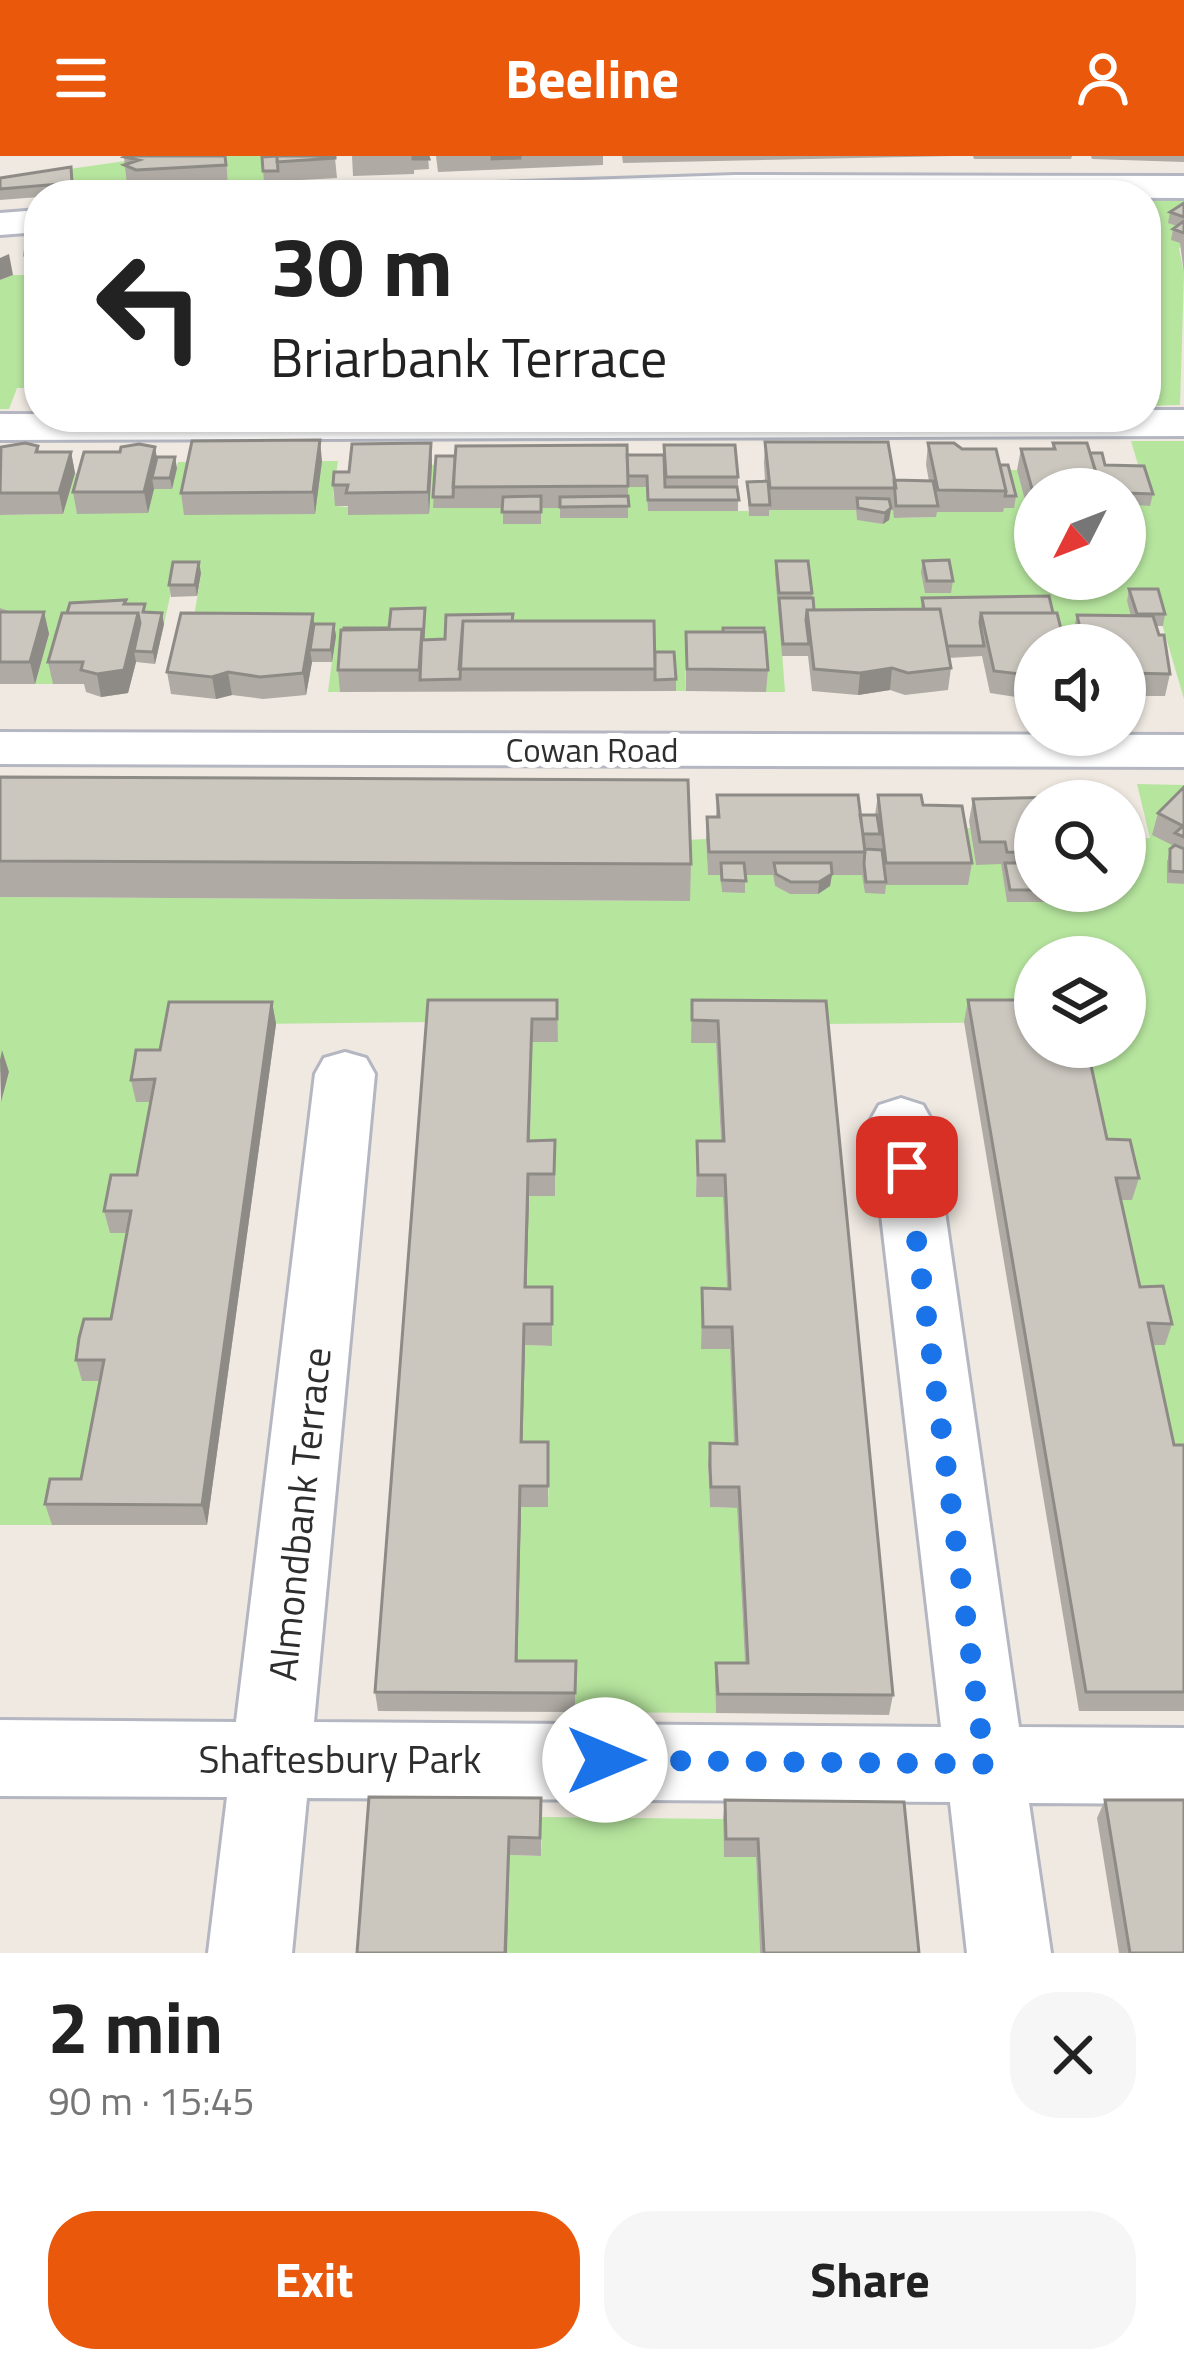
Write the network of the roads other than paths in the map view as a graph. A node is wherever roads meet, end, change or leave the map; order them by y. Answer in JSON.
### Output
{"nodes":[{"id":1,"x":0,"y":748,"type":"edge"},
{"id":2,"x":1184,"y":751,"type":"edge"},
{"id":3,"x":345,"y":1074,"type":"dead end"},
{"id":4,"x":901,"y":1121,"type":"dead end"},
{"id":5,"x":273,"y":1757,"type":"junction"},
{"id":6,"x":0,"y":1758,"type":"edge"},
{"id":7,"x":985,"y":1764,"type":"junction"},
{"id":8,"x":1184,"y":1766,"type":"edge"},
{"id":9,"x":250,"y":1953,"type":"edge"},
{"id":10,"x":1009,"y":1953,"type":"edge"}],
"edges":[{"from":1,"to":2,"type":"street","name":"Cowan Road"},
{"from":3,"to":5,"type":"street","name":"Almondbank Terrace"},
{"from":4,"to":7,"type":"street"},
{"from":5,"to":6,"type":"street","name":"Shaftesbury Park"},
{"from":5,"to":7,"type":"street","name":"Shaftesbury Park"},
{"from":5,"to":9,"type":"street","name":"Almondbank Terrace"},
{"from":7,"to":8,"type":"street","name":"Shaftesbury Park"},
{"from":7,"to":10,"type":"street"}]}
